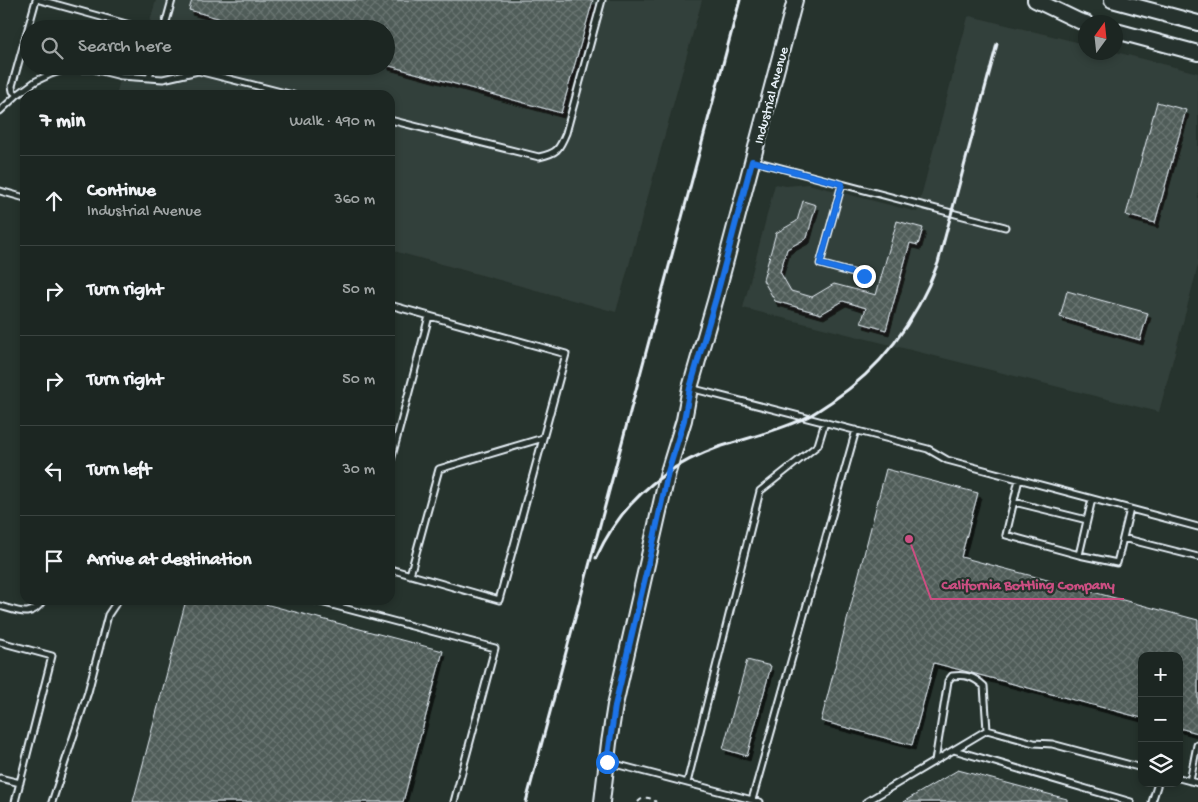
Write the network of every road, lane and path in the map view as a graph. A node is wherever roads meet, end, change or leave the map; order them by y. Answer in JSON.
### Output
{"nodes":[{"id":1,"x":36,"y":0,"type":"edge"},
{"id":2,"x":40,"y":0,"type":"edge"},
{"id":3,"x":172,"y":0,"type":"edge"},
{"id":4,"x":602,"y":0,"type":"edge"},
{"id":5,"x":795,"y":0,"type":"edge"},
{"id":6,"x":1035,"y":0,"type":"edge"},
{"id":7,"x":1112,"y":0,"type":"edge"},
{"id":8,"x":30,"y":20,"type":"edge"},
{"id":9,"x":112,"y":20,"type":"edge"},
{"id":10,"x":166,"y":20,"type":"edge"},
{"id":11,"x":1078,"y":20,"type":"edge"},
{"id":12,"x":1198,"y":23,"type":"edge"},
{"id":13,"x":1123,"y":33,"type":"edge"},
{"id":14,"x":1198,"y":53,"type":"edge"},
{"id":15,"x":20,"y":57,"type":"edge"},
{"id":16,"x":49,"y":75,"type":"edge"},
{"id":17,"x":117,"y":75,"type":"edge"},
{"id":18,"x":150,"y":75,"type":"edge"},
{"id":19,"x":180,"y":75,"type":"edge"},
{"id":20,"x":214,"y":75,"type":"edge"},
{"id":21,"x":149,"y":78,"type":"junction"},
{"id":22,"x":24,"y":90,"type":"edge"},
{"id":23,"x":273,"y":90,"type":"edge"},
{"id":24,"x":20,"y":93,"type":"edge"},
{"id":25,"x":17,"y":95,"type":"junction"},
{"id":26,"x":0,"y":111,"type":"edge"},
{"id":27,"x":395,"y":121,"type":"edge"},
{"id":28,"x":752,"y":161,"type":"junction"},
{"id":29,"x":842,"y":184,"type":"junction"},
{"id":30,"x":0,"y":191,"type":"edge"},
{"id":31,"x":20,"y":197,"type":"edge"},
{"id":32,"x":1005,"y":227,"type":"dead end"},
{"id":33,"x":864,"y":276,"type":"dead end"},
{"id":34,"x":395,"y":306,"type":"edge"},
{"id":35,"x":429,"y":316,"type":"junction"},
{"id":36,"x":690,"y":388,"type":"junction"},
{"id":37,"x":825,"y":422,"type":"junction"},
{"id":38,"x":856,"y":430,"type":"junction"},
{"id":39,"x":543,"y":438,"type":"junction"},
{"id":40,"x":395,"y":445,"type":"edge"},
{"id":41,"x":1019,"y":479,"type":"junction"},
{"id":42,"x":1092,"y":499,"type":"junction"},
{"id":43,"x":1014,"y":502,"type":"junction"},
{"id":44,"x":1130,"y":509,"type":"junction"},
{"id":45,"x":1087,"y":520,"type":"junction"},
{"id":46,"x":1198,"y":527,"type":"edge"},
{"id":47,"x":1123,"y":538,"type":"junction"},
{"id":48,"x":1079,"y":555,"type":"junction"},
{"id":49,"x":1198,"y":557,"type":"edge"},
{"id":50,"x":395,"y":571,"type":"edge"},
{"id":51,"x":410,"y":575,"type":"junction"},
{"id":52,"x":41,"y":605,"type":"edge"},
{"id":53,"x":115,"y":605,"type":"edge"},
{"id":54,"x":332,"y":605,"type":"edge"},
{"id":55,"x":0,"y":606,"type":"edge"},
{"id":56,"x":0,"y":642,"type":"edge"},
{"id":57,"x":987,"y":730,"type":"junction"},
{"id":58,"x":1198,"y":746,"type":"edge"},
{"id":59,"x":954,"y":750,"type":"junction"},
{"id":60,"x":935,"y":761,"type":"junction"},
{"id":61,"x":607,"y":762,"type":"junction"},
{"id":62,"x":1138,"y":767,"type":"edge"},
{"id":63,"x":0,"y":778,"type":"edge"},
{"id":64,"x":1183,"y":779,"type":"edge"},
{"id":65,"x":1190,"y":781,"type":"junction"},
{"id":66,"x":20,"y":783,"type":"junction"},
{"id":67,"x":687,"y":783,"type":"junction"},
{"id":68,"x":1198,"y":783,"type":"edge"},
{"id":69,"x":1157,"y":787,"type":"edge"},
{"id":70,"x":752,"y":800,"type":"junction"},
{"id":71,"x":15,"y":802,"type":"edge"},
{"id":72,"x":52,"y":802,"type":"edge"},
{"id":73,"x":454,"y":802,"type":"edge"},
{"id":74,"x":602,"y":802,"type":"edge"},
{"id":75,"x":638,"y":802,"type":"edge"},
{"id":76,"x":656,"y":802,"type":"edge"},
{"id":77,"x":760,"y":802,"type":"edge"},
{"id":78,"x":866,"y":802,"type":"edge"},
{"id":79,"x":1131,"y":802,"type":"edge"},
{"id":80,"x":1152,"y":802,"type":"edge"}],
"edges":[{"from":1,"to":8,"type":"lane"},
{"from":2,"to":9,"type":"lane"},
{"from":3,"to":10,"type":"lane"},
{"from":4,"to":27,"type":"lane"},
{"from":5,"to":28,"type":"street","name":"Industrial Avenue"},
{"from":6,"to":11,"type":"street"},
{"from":7,"to":12,"type":"street"},
{"from":13,"to":14,"type":"street"},
{"from":15,"to":25,"type":"lane"},
{"from":16,"to":22,"type":"lane"},
{"from":17,"to":21,"type":"lane"},
{"from":18,"to":21,"type":"lane"},
{"from":19,"to":21,"type":"lane"},
{"from":20,"to":23,"type":"lane"},
{"from":24,"to":25,"type":"lane"},
{"from":25,"to":26,"type":"lane"},
{"from":28,"to":29,"type":"lane"},
{"from":28,"to":36,"type":"street","name":"Industrial Avenue"},
{"from":29,"to":32,"type":"lane"},
{"from":29,"to":33,"type":"lane"},
{"from":30,"to":31,"type":"lane"},
{"from":34,"to":35,"type":"lane"},
{"from":35,"to":39,"type":"lane"},
{"from":35,"to":40,"type":"lane"},
{"from":36,"to":37,"type":"lane"},
{"from":36,"to":61,"type":"street","name":"Industrial Avenue"},
{"from":37,"to":38,"type":"lane"},
{"from":37,"to":67,"type":"lane"},
{"from":38,"to":41,"type":"lane"},
{"from":38,"to":70,"type":"lane"},
{"from":39,"to":51,"type":"lane"},
{"from":39,"to":51,"type":"lane"},
{"from":41,"to":42,"type":"lane"},
{"from":41,"to":43,"type":"lane"},
{"from":42,"to":44,"type":"lane"},
{"from":42,"to":45,"type":"lane"},
{"from":43,"to":45,"type":"lane"},
{"from":43,"to":48,"type":"lane"},
{"from":44,"to":46,"type":"lane"},
{"from":44,"to":47,"type":"lane"},
{"from":45,"to":48,"type":"lane"},
{"from":47,"to":48,"type":"lane"},
{"from":47,"to":49,"type":"lane"},
{"from":50,"to":51,"type":"lane"},
{"from":52,"to":55,"type":"lane"},
{"from":53,"to":72,"type":"lane"},
{"from":54,"to":73,"type":"lane"},
{"from":56,"to":66,"type":"lane"},
{"from":57,"to":59,"type":"lane"},
{"from":57,"to":60,"type":"lane"},
{"from":57,"to":62,"type":"lane"},
{"from":58,"to":65,"type":"lane"},
{"from":59,"to":60,"type":"lane"},
{"from":59,"to":79,"type":"lane"},
{"from":60,"to":78,"type":"lane"},
{"from":61,"to":67,"type":"lane"},
{"from":61,"to":74,"type":"street","name":"Industrial Avenue"},
{"from":63,"to":66,"type":"lane"},
{"from":64,"to":65,"type":"lane"},
{"from":65,"to":68,"type":"lane"},
{"from":66,"to":71,"type":"lane"},
{"from":67,"to":70,"type":"lane"},
{"from":69,"to":80,"type":"lane"},
{"from":70,"to":77,"type":"lane"},
{"from":75,"to":76,"type":"path"}]}
